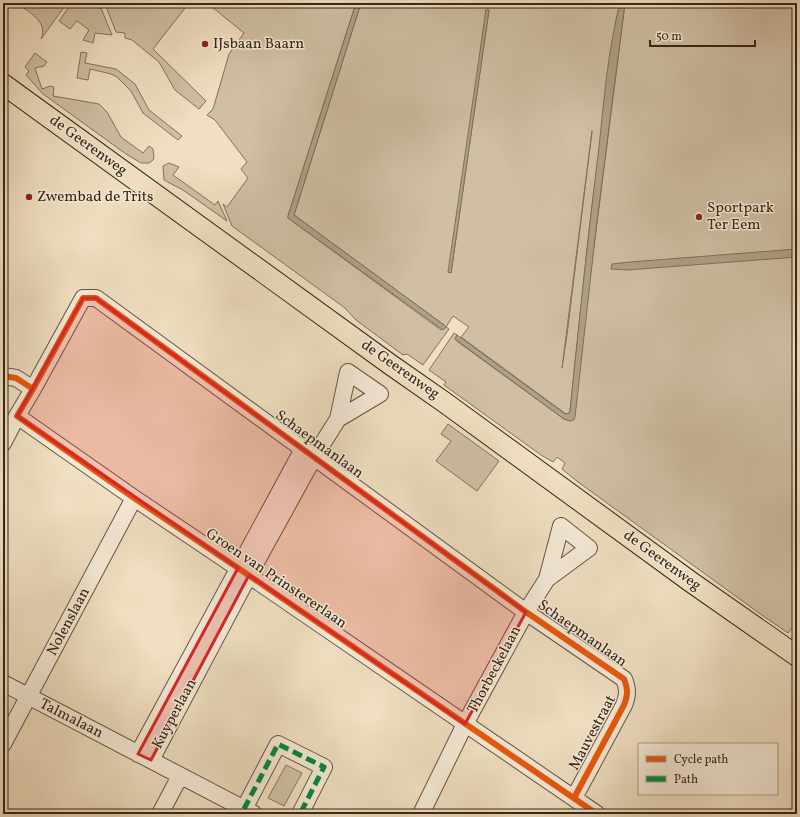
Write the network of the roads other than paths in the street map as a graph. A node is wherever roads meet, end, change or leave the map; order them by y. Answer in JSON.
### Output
{"nodes":[{"id":1,"x":3,"y":84,"type":"edge"},
{"id":2,"x":3,"y":376,"type":"edge"},
{"id":3,"x":33,"y":389,"type":"junction"},
{"id":4,"x":17,"y":416,"type":"junction"},
{"id":5,"x":338,"y":419,"type":"dead end"},
{"id":6,"x":3,"y":443,"type":"edge"},
{"id":7,"x":308,"y":453,"type":"junction"},
{"id":8,"x":134,"y":498,"type":"junction"},
{"id":9,"x":244,"y":572,"type":"junction"},
{"id":10,"x":547,"y":579,"type":"dead end"},
{"id":11,"x":526,"y":612,"type":"junction"},
{"id":12,"x":797,"y":656,"type":"edge"},
{"id":13,"x":624,"y":679,"type":"joint"},
{"id":14,"x":3,"y":683,"type":"edge"},
{"id":15,"x":29,"y":697,"type":"junction"},
{"id":16,"x":465,"y":724,"type":"junction"},
{"id":17,"x":3,"y":744,"type":"edge"},
{"id":18,"x":145,"y":757,"type":"junction"},
{"id":19,"x":180,"y":776,"type":"junction"},
{"id":20,"x":578,"y":806,"type":"edge"},
{"id":21,"x":249,"y":812,"type":"edge"},
{"id":22,"x":160,"y":814,"type":"edge"},
{"id":23,"x":300,"y":814,"type":"edge"},
{"id":24,"x":421,"y":814,"type":"edge"},
{"id":25,"x":597,"y":814,"type":"edge"}],
"edges":[{"from":1,"to":12,"type":"main road","name":"de Geerenweg"},
{"from":2,"to":3,"type":"street"},
{"from":3,"to":4,"type":"street"},
{"from":3,"to":7,"type":"street","name":"Schaepmanlaan"},
{"from":4,"to":6,"type":"street"},
{"from":4,"to":8,"type":"street","name":"Groen van Prinstererlaan"},
{"from":5,"to":7,"type":"street","name":"Schaepmanlaan"},
{"from":7,"to":9,"type":"street","name":"Kuyperlaan"},
{"from":7,"to":11,"type":"street","name":"Schaepmanlaan"},
{"from":8,"to":9,"type":"street","name":"Groen van Prinstererlaan"},
{"from":8,"to":15,"type":"street","name":"Nolenslaan"},
{"from":9,"to":16,"type":"street","name":"Groen van Prinstererlaan"},
{"from":9,"to":18,"type":"street","name":"Kuyperlaan"},
{"from":10,"to":11,"type":"street","name":"Schaepmanlaan"},
{"from":11,"to":13,"type":"street","name":"Schaepmanlaan"},
{"from":11,"to":16,"type":"street","name":"Thorbeckelaan"},
{"from":13,"to":20,"type":"street","name":"Mauvestraat"},
{"from":14,"to":15,"type":"street","name":"Talmalaan"},
{"from":15,"to":17,"type":"street","name":"Nolenslaan"},
{"from":15,"to":18,"type":"street","name":"Talmalaan"},
{"from":16,"to":20,"type":"street","name":"Groen van Prinstererlaan"},
{"from":16,"to":24,"type":"street","name":"Thorbeckelaan"},
{"from":18,"to":19,"type":"street","name":"Talmalaan"},
{"from":19,"to":21,"type":"street","name":"Talmalaan"},
{"from":19,"to":22,"type":"street"},
{"from":20,"to":25,"type":"street","name":"Groen van Prinstererlaan"},
{"from":21,"to":23,"type":"street","name":"Talmalaan"}]}
